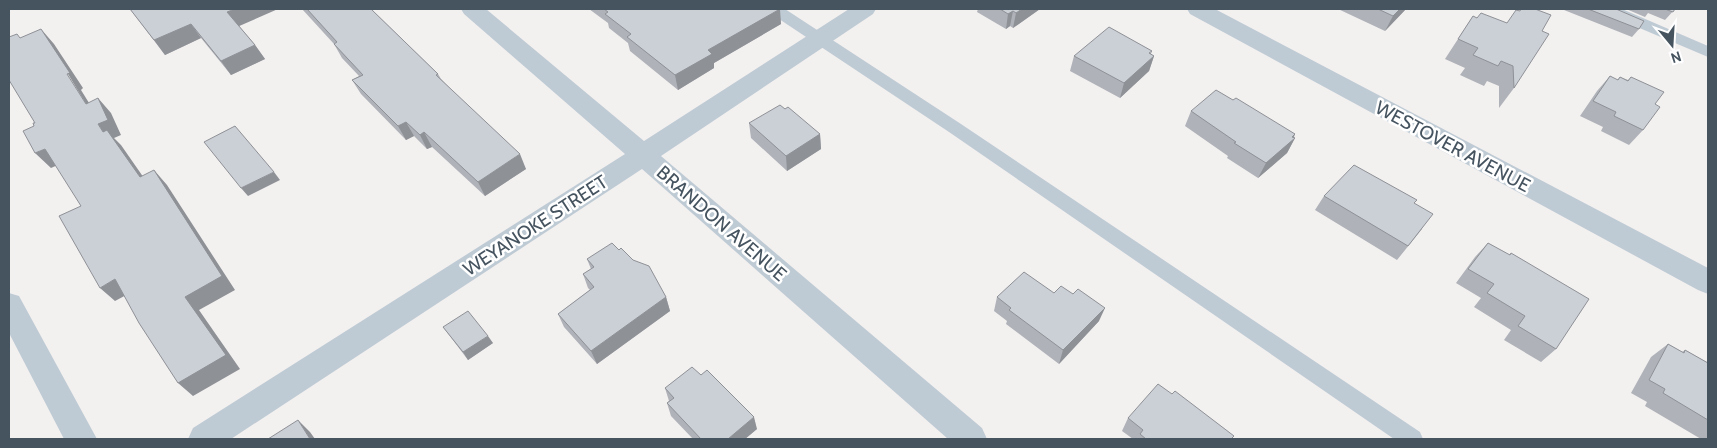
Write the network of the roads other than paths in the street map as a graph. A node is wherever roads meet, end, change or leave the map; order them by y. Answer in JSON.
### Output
{"nodes":[{"id":1,"x":472,"y":9,"type":"edge"},
{"id":2,"x":775,"y":9,"type":"edge"},
{"id":3,"x":865,"y":9,"type":"edge"},
{"id":4,"x":1198,"y":9,"type":"edge"},
{"id":5,"x":1609,"y":9,"type":"edge"},
{"id":6,"x":820,"y":38,"type":"junction"},
{"id":7,"x":1708,"y":52,"type":"edge"},
{"id":8,"x":643,"y":154,"type":"junction"},
{"id":9,"x":1708,"y":282,"type":"edge"},
{"id":10,"x":9,"y":305,"type":"edge"},
{"id":11,"x":81,"y":439,"type":"edge"},
{"id":12,"x":204,"y":439,"type":"edge"},
{"id":13,"x":971,"y":439,"type":"edge"},
{"id":14,"x":1412,"y":439,"type":"edge"}],
"edges":[{"from":1,"to":8,"type":"street","name":"BRANDON AVENUE"},
{"from":2,"to":6,"type":"lane"},
{"from":3,"to":6,"type":"street","name":"WEYANOKE STREET"},
{"from":4,"to":9,"type":"street","name":"WESTOVER AVENUE"},
{"from":5,"to":7,"type":"lane"},
{"from":6,"to":8,"type":"street","name":"WEYANOKE STREET"},
{"from":6,"to":14,"type":"lane"},
{"from":8,"to":12,"type":"street","name":"WEYANOKE STREET"},
{"from":8,"to":13,"type":"street","name":"BRANDON AVENUE"},
{"from":10,"to":11,"type":"street"}]}
